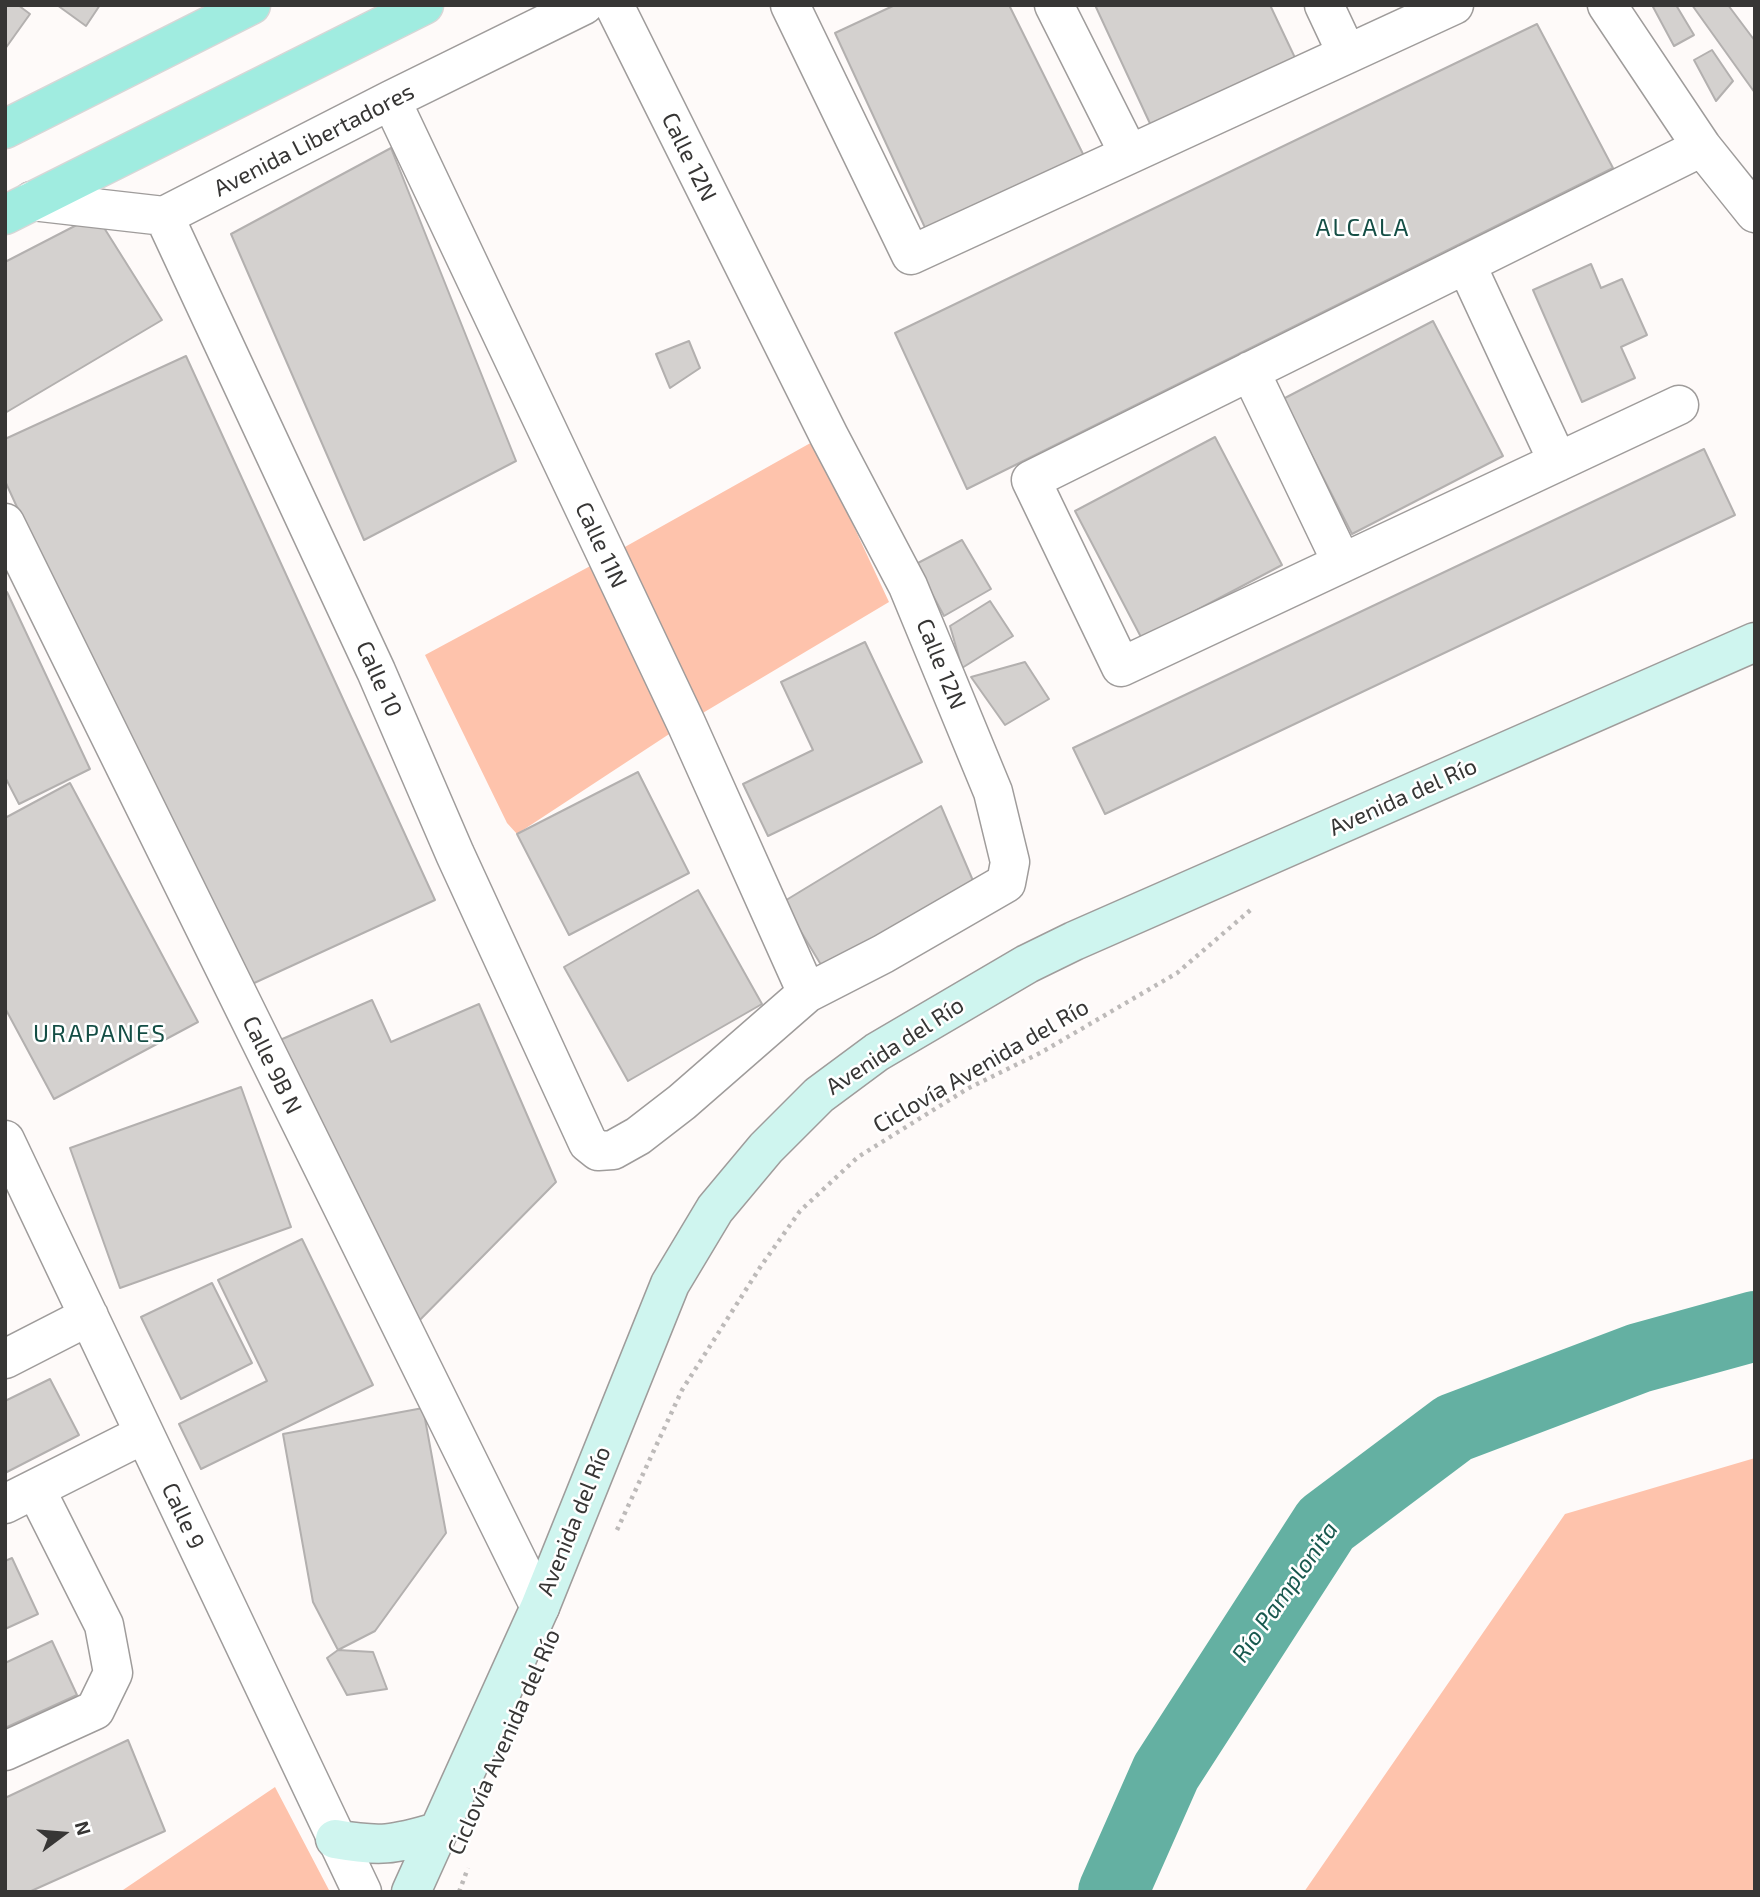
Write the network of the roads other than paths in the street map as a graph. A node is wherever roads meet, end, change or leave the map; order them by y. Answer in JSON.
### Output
{"nodes":[{"id":1,"x":251,"y":5,"type":"edge"},
{"id":2,"x":424,"y":5,"type":"edge"},
{"id":3,"x":584,"y":5,"type":"edge"},
{"id":4,"x":614,"y":5,"type":"edge"},
{"id":5,"x":790,"y":5,"type":"edge"},
{"id":6,"x":1054,"y":5,"type":"edge"},
{"id":7,"x":1324,"y":5,"type":"edge"},
{"id":8,"x":1454,"y":5,"type":"edge"},
{"id":9,"x":1606,"y":5,"type":"edge"},
{"id":10,"x":1347,"y":54,"type":"junction"},
{"id":11,"x":391,"y":100,"type":"junction"},
{"id":12,"x":5,"y":129,"type":"edge"},
{"id":13,"x":1702,"y":147,"type":"junction"},
{"id":14,"x":1129,"y":155,"type":"junction"},
{"id":15,"x":19,"y":208,"type":"edge"},
{"id":16,"x":1755,"y":213,"type":"edge"},
{"id":17,"x":164,"y":216,"type":"junction"},
{"id":18,"x":1466,"y":264,"type":"junction"},
{"id":19,"x":1250,"y":371,"type":"junction"},
{"id":20,"x":1679,"y":405,"type":"dead end"},
{"id":21,"x":1558,"y":462,"type":"junction"},
{"id":22,"x":5,"y":523,"type":"edge"},
{"id":23,"x":1342,"y":563,"type":"junction"},
{"id":24,"x":1755,"y":642,"type":"edge"},
{"id":25,"x":807,"y":993,"type":"junction"},
{"id":26,"x":5,"y":1140,"type":"edge"},
{"id":27,"x":588,"y":1143,"type":"joint"},
{"id":28,"x":89,"y":1316,"type":"junction"},
{"id":29,"x":5,"y":1359,"type":"edge"},
{"id":30,"x":144,"y":1434,"type":"junction"},
{"id":31,"x":20,"y":1497,"type":"edge"},
{"id":32,"x":540,"y":1607,"type":"junction"},
{"id":33,"x":5,"y":1751,"type":"edge"},
{"id":34,"x":437,"y":1832,"type":"junction"},
{"id":35,"x":335,"y":1839,"type":"junction"},
{"id":36,"x":362,"y":1892,"type":"edge"},
{"id":37,"x":411,"y":1892,"type":"edge"}],
"edges":[{"from":1,"to":12,"type":"main road"},
{"from":2,"to":15,"type":"main road"},
{"from":3,"to":11,"type":"street","name":"Avenida Libertadores"},
{"from":4,"to":25,"type":"street","name":"Calle 12N"},
{"from":5,"to":14,"type":"street"},
{"from":6,"to":14,"type":"street"},
{"from":7,"to":10,"type":"street"},
{"from":8,"to":10,"type":"street"},
{"from":9,"to":13,"type":"street"},
{"from":10,"to":14,"type":"street"},
{"from":11,"to":17,"type":"street","name":"Avenida Libertadores"},
{"from":11,"to":25,"type":"street","name":"Calle 11N"},
{"from":13,"to":16,"type":"street"},
{"from":13,"to":18,"type":"street"},
{"from":15,"to":17,"type":"street"},
{"from":17,"to":27,"type":"street","name":"Calle 10"},
{"from":18,"to":19,"type":"street"},
{"from":18,"to":21,"type":"street"},
{"from":19,"to":23,"type":"street"},
{"from":19,"to":23,"type":"street"},
{"from":20,"to":21,"type":"street"},
{"from":21,"to":23,"type":"street"},
{"from":22,"to":32,"type":"street","name":"Calle 9B N"},
{"from":24,"to":32,"type":"main road","name":"Avenida del Río"},
{"from":25,"to":27,"type":"street","name":"Calle 12N"},
{"from":26,"to":28,"type":"street","name":"Calle 9"},
{"from":28,"to":29,"type":"street"},
{"from":28,"to":30,"type":"street","name":"Calle 9"},
{"from":30,"to":31,"type":"street"},
{"from":30,"to":35,"type":"street","name":"Calle 9"},
{"from":31,"to":33,"type":"street"},
{"from":32,"to":34,"type":"main road","name":"Avenida del Río"},
{"from":34,"to":35,"type":"main road"},
{"from":34,"to":37,"type":"main road","name":"Avenida del Río"},
{"from":35,"to":36,"type":"street","name":"Calle 9"}]}
